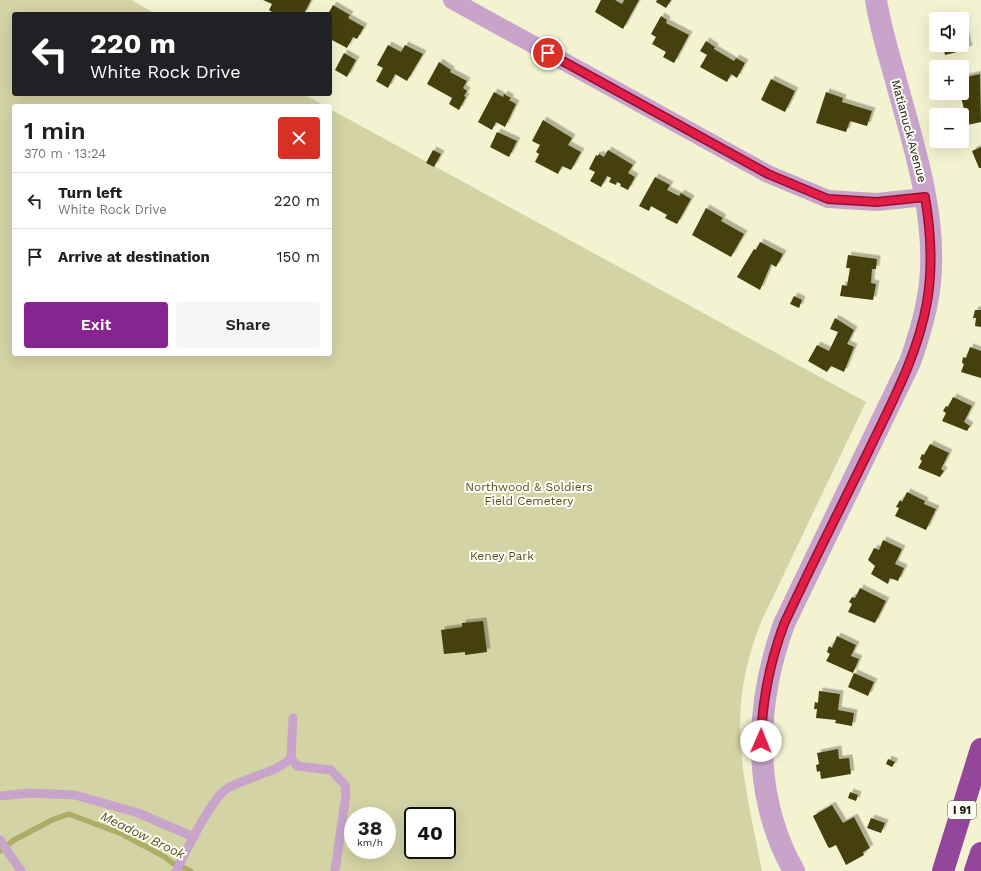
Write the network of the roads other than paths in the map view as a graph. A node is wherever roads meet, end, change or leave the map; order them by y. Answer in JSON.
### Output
{"nodes":[{"id":1,"x":452,"y":0,"type":"edge"},
{"id":2,"x":876,"y":0,"type":"edge"},
{"id":3,"x":925,"y":197,"type":"junction"},
{"id":4,"x":293,"y":718,"type":"dead end"},
{"id":5,"x":981,"y":749,"type":"edge"},
{"id":6,"x":291,"y":758,"type":"junction"},
{"id":7,"x":0,"y":796,"type":"edge"},
{"id":8,"x":194,"y":837,"type":"junction"},
{"id":9,"x":0,"y":840,"type":"edge"},
{"id":10,"x":981,"y":853,"type":"edge"},
{"id":11,"x":21,"y":871,"type":"edge"},
{"id":12,"x":176,"y":871,"type":"edge"},
{"id":13,"x":335,"y":871,"type":"edge"},
{"id":14,"x":794,"y":871,"type":"edge"},
{"id":15,"x":943,"y":871,"type":"edge"},
{"id":16,"x":976,"y":871,"type":"edge"}],
"edges":[{"from":1,"to":3,"type":"street"},
{"from":2,"to":3,"type":"street","name":"Matianuck Avenue"},
{"from":3,"to":14,"type":"street","name":"Matianuck Avenue"},
{"from":4,"to":6,"type":"lane"},
{"from":5,"to":15,"type":"highway","number":"I 91"},
{"from":6,"to":8,"type":"lane"},
{"from":6,"to":13,"type":"lane"},
{"from":7,"to":8,"type":"lane"},
{"from":8,"to":12,"type":"lane"},
{"from":9,"to":11,"type":"lane"},
{"from":10,"to":16,"type":"highway"}]}
